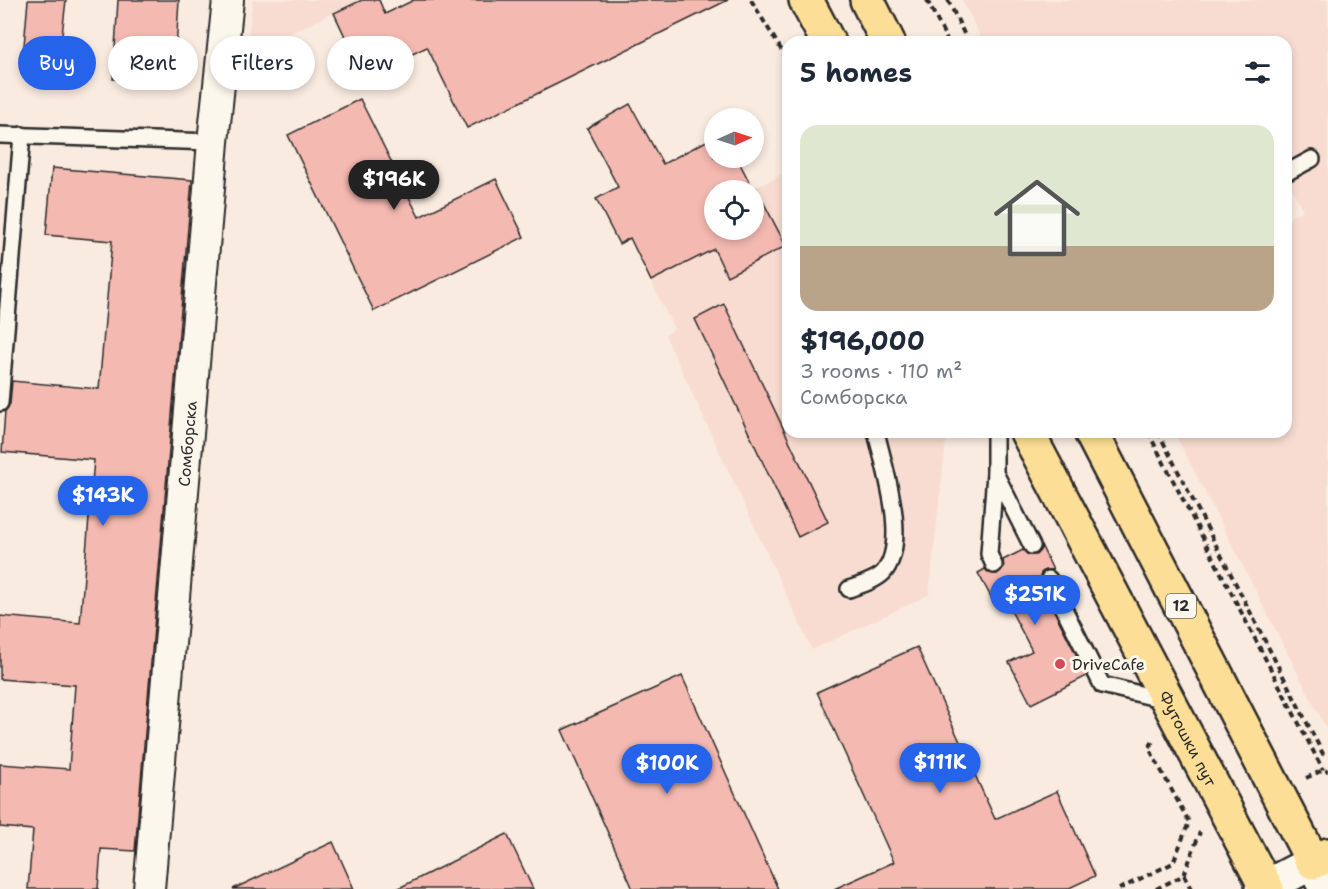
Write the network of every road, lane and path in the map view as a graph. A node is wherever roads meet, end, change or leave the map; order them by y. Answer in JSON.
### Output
{"nodes":[{"id":1,"x":228,"y":0,"type":"edge"},
{"id":2,"x":752,"y":0,"type":"edge"},
{"id":3,"x":806,"y":0,"type":"edge"},
{"id":4,"x":867,"y":0,"type":"edge"},
{"id":5,"x":927,"y":0,"type":"edge"},
{"id":6,"x":948,"y":0,"type":"edge"},
{"id":7,"x":825,"y":36,"type":"edge"},
{"id":8,"x":885,"y":36,"type":"edge"},
{"id":9,"x":945,"y":36,"type":"edge"},
{"id":10,"x":965,"y":36,"type":"edge"},
{"id":11,"x":782,"y":51,"type":"edge"},
{"id":12,"x":0,"y":135,"type":"edge"},
{"id":13,"x":22,"y":135,"type":"junction"},
{"id":14,"x":213,"y":142,"type":"junction"},
{"id":15,"x":1312,"y":159,"type":"dead end"},
{"id":16,"x":1292,"y":169,"type":"edge"},
{"id":17,"x":0,"y":403,"type":"edge"},
{"id":18,"x":877,"y":438,"type":"edge"},
{"id":19,"x":995,"y":438,"type":"edge"},
{"id":20,"x":1030,"y":438,"type":"edge"},
{"id":21,"x":1094,"y":438,"type":"edge"},
{"id":22,"x":1151,"y":438,"type":"edge"},
{"id":23,"x":1161,"y":438,"type":"edge"},
{"id":24,"x":995,"y":473,"type":"junction"},
{"id":25,"x":1032,"y":546,"type":"dead end"},
{"id":26,"x":994,"y":565,"type":"dead end"},
{"id":27,"x":1049,"y":579,"type":"dead end"},
{"id":28,"x":849,"y":589,"type":"dead end"},
{"id":29,"x":1170,"y":701,"type":"junction"},
{"id":30,"x":1328,"y":756,"type":"edge"},
{"id":31,"x":1328,"y":771,"type":"edge"},
{"id":32,"x":1190,"y":822,"type":"dead end"},
{"id":33,"x":1200,"y":832,"type":"dead end"},
{"id":34,"x":1322,"y":869,"type":"edge"},
{"id":35,"x":1184,"y":875,"type":"junction"},
{"id":36,"x":1265,"y":888,"type":"edge"},
{"id":37,"x":149,"y":889,"type":"edge"},
{"id":38,"x":1119,"y":889,"type":"edge"},
{"id":39,"x":1156,"y":889,"type":"edge"},
{"id":40,"x":1191,"y":889,"type":"edge"}],
"edges":[{"from":1,"to":14,"type":"street","name":"Сомборска"},
{"from":2,"to":11,"type":"path"},
{"from":3,"to":7,"type":"main road"},
{"from":4,"to":8,"type":"main road"},
{"from":5,"to":9,"type":"path"},
{"from":6,"to":10,"type":"path"},
{"from":12,"to":13,"type":"lane"},
{"from":13,"to":14,"type":"lane"},
{"from":13,"to":17,"type":"lane"},
{"from":14,"to":37,"type":"street","name":"Сомборска"},
{"from":15,"to":16,"type":"lane"},
{"from":18,"to":28,"type":"lane"},
{"from":19,"to":24,"type":"lane"},
{"from":20,"to":29,"type":"main road","name":"Футошки пут"},
{"from":21,"to":34,"type":"main road","number":"12"},
{"from":22,"to":31,"type":"path"},
{"from":23,"to":30,"type":"path"},
{"from":24,"to":25,"type":"lane"},
{"from":24,"to":26,"type":"lane"},
{"from":27,"to":29,"type":"lane"},
{"from":29,"to":36,"type":"main road","name":"Футошки пут"},
{"from":32,"to":38,"type":"path"},
{"from":33,"to":35,"type":"path"},
{"from":34,"to":36,"type":"main road"},
{"from":35,"to":39,"type":"path"},
{"from":35,"to":40,"type":"path"}]}
